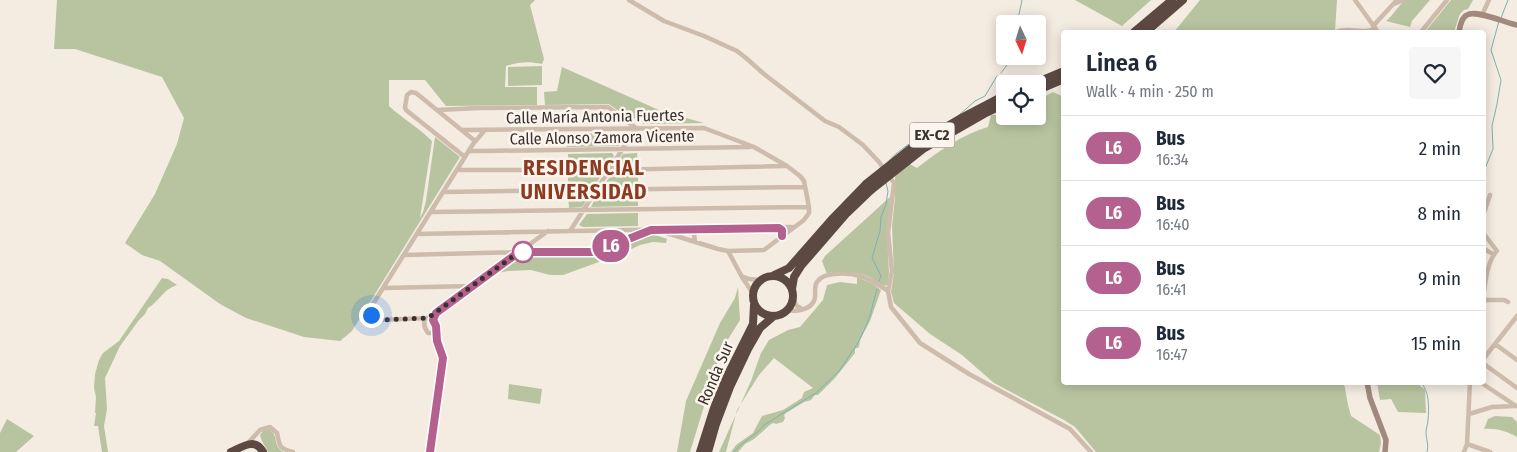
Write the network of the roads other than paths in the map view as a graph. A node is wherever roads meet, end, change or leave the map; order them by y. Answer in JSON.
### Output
{"nodes":[{"id":1,"x":629,"y":0,"type":"edge"},
{"id":2,"x":1172,"y":0,"type":"edge"},
{"id":3,"x":1183,"y":0,"type":"edge"},
{"id":4,"x":1355,"y":0,"type":"edge"},
{"id":5,"x":1397,"y":0,"type":"edge"},
{"id":6,"x":1404,"y":0,"type":"edge"},
{"id":7,"x":1447,"y":0,"type":"edge"},
{"id":8,"x":1489,"y":0,"type":"edge"},
{"id":9,"x":1393,"y":5,"type":"junction"},
{"id":10,"x":1482,"y":15,"type":"junction"},
{"id":11,"x":1517,"y":25,"type":"edge"},
{"id":12,"x":1376,"y":29,"type":"edge"},
{"id":13,"x":1136,"y":30,"type":"edge"},
{"id":14,"x":1148,"y":30,"type":"edge"},
{"id":15,"x":1423,"y":30,"type":"edge"},
{"id":16,"x":1460,"y":30,"type":"edge"},
{"id":17,"x":1061,"y":75,"type":"edge"},
{"id":18,"x":1061,"y":75,"type":"edge"},
{"id":19,"x":1046,"y":79,"type":"edge"},
{"id":20,"x":1046,"y":85,"type":"edge"},
{"id":21,"x":996,"y":100,"type":"edge"},
{"id":22,"x":996,"y":108,"type":"edge"},
{"id":23,"x":437,"y":110,"type":"junction"},
{"id":24,"x":636,"y":128,"type":"junction"},
{"id":25,"x":462,"y":130,"type":"junction"},
{"id":26,"x":485,"y":130,"type":"junction"},
{"id":27,"x":729,"y":137,"type":"junction"},
{"id":28,"x":474,"y":142,"type":"junction"},
{"id":29,"x":754,"y":147,"type":"junction"},
{"id":30,"x":728,"y":148,"type":"junction"},
{"id":31,"x":622,"y":149,"type":"junction"},
{"id":32,"x":469,"y":150,"type":"junction"},
{"id":33,"x":478,"y":151,"type":"junction"},
{"id":34,"x":465,"y":157,"type":"junction"},
{"id":35,"x":771,"y":157,"type":"junction"},
{"id":36,"x":787,"y":166,"type":"junction"},
{"id":37,"x":768,"y":167,"type":"junction"},
{"id":38,"x":457,"y":170,"type":"junction"},
{"id":39,"x":609,"y":170,"type":"junction"},
{"id":40,"x":447,"y":185,"type":"junction"},
{"id":41,"x":805,"y":187,"type":"junction"},
{"id":42,"x":868,"y":187,"type":"junction"},
{"id":43,"x":597,"y":190,"type":"junction"},
{"id":44,"x":443,"y":192,"type":"junction"},
{"id":45,"x":452,"y":192,"type":"junction"},
{"id":46,"x":1490,"y":195,"type":"dead end"},
{"id":47,"x":1486,"y":206,"type":"edge"},
{"id":48,"x":809,"y":207,"type":"junction"},
{"id":49,"x":583,"y":210,"type":"junction"},
{"id":50,"x":431,"y":212,"type":"junction"},
{"id":51,"x":422,"y":226,"type":"junction"},
{"id":52,"x":794,"y":227,"type":"junction"},
{"id":53,"x":779,"y":228,"type":"junction"},
{"id":54,"x":684,"y":229,"type":"junction"},
{"id":55,"x":700,"y":229,"type":"junction"},
{"id":56,"x":628,"y":230,"type":"junction"},
{"id":57,"x":654,"y":230,"type":"junction"},
{"id":58,"x":570,"y":231,"type":"junction"},
{"id":59,"x":533,"y":232,"type":"junction"},
{"id":60,"x":548,"y":232,"type":"junction"},
{"id":61,"x":432,"y":233,"type":"junction"},
{"id":62,"x":417,"y":234,"type":"junction"},
{"id":63,"x":782,"y":236,"type":"junction"},
{"id":64,"x":679,"y":237,"type":"junction"},
{"id":65,"x":1486,"y":237,"type":"edge"},
{"id":66,"x":630,"y":238,"type":"junction"},
{"id":67,"x":535,"y":241,"type":"junction"},
{"id":68,"x":695,"y":242,"type":"junction"},
{"id":69,"x":1486,"y":250,"type":"edge"},
{"id":70,"x":728,"y":251,"type":"junction"},
{"id":71,"x":519,"y":252,"type":"junction"},
{"id":72,"x":1495,"y":252,"type":"junction"},
{"id":73,"x":501,"y":253,"type":"junction"},
{"id":74,"x":404,"y":256,"type":"junction"},
{"id":75,"x":506,"y":262,"type":"junction"},
{"id":76,"x":1486,"y":270,"type":"edge"},
{"id":77,"x":774,"y":275,"type":"junction"},
{"id":78,"x":742,"y":277,"type":"junction"},
{"id":79,"x":760,"y":280,"type":"junction"},
{"id":80,"x":474,"y":286,"type":"junction"},
{"id":81,"x":383,"y":288,"type":"junction"},
{"id":82,"x":792,"y":289,"type":"junction"},
{"id":83,"x":888,"y":291,"type":"junction"},
{"id":84,"x":752,"y":292,"type":"junction"},
{"id":85,"x":793,"y":299,"type":"junction"},
{"id":86,"x":1486,"y":300,"type":"edge"},
{"id":87,"x":1508,"y":302,"type":"dead end"},
{"id":88,"x":754,"y":305,"type":"junction"},
{"id":89,"x":802,"y":309,"type":"junction"},
{"id":90,"x":787,"y":310,"type":"junction"},
{"id":91,"x":774,"y":316,"type":"junction"},
{"id":92,"x":1517,"y":316,"type":"edge"},
{"id":93,"x":428,"y":320,"type":"junction"},
{"id":94,"x":436,"y":331,"type":"junction"},
{"id":95,"x":430,"y":333,"type":"junction"},
{"id":96,"x":437,"y":341,"type":"junction"},
{"id":97,"x":1495,"y":344,"type":"junction"},
{"id":98,"x":1486,"y":355,"type":"edge"},
{"id":99,"x":1517,"y":360,"type":"edge"},
{"id":100,"x":1486,"y":365,"type":"edge"},
{"id":101,"x":1368,"y":385,"type":"edge"},
{"id":102,"x":1470,"y":385,"type":"edge"},
{"id":103,"x":1484,"y":385,"type":"edge"},
{"id":104,"x":1517,"y":388,"type":"edge"},
{"id":105,"x":1516,"y":406,"type":"edge"},
{"id":106,"x":1468,"y":414,"type":"junction"},
{"id":107,"x":256,"y":435,"type":"junction"},
{"id":108,"x":1467,"y":444,"type":"junction"},
{"id":109,"x":243,"y":447,"type":"edge"},
{"id":110,"x":261,"y":449,"type":"edge"},
{"id":111,"x":231,"y":452,"type":"edge"},
{"id":112,"x":293,"y":452,"type":"edge"},
{"id":113,"x":430,"y":452,"type":"edge"},
{"id":114,"x":700,"y":452,"type":"edge"},
{"id":115,"x":708,"y":452,"type":"edge"},
{"id":116,"x":1091,"y":452,"type":"edge"},
{"id":117,"x":1384,"y":452,"type":"edge"},
{"id":118,"x":1464,"y":452,"type":"edge"},
{"id":119,"x":1490,"y":452,"type":"edge"}],
"edges":[{"from":1,"to":83,"type":"street"},
{"from":2,"to":13,"type":"highway"},
{"from":3,"to":14,"type":"highway"},
{"from":4,"to":12,"type":"street"},
{"from":5,"to":9,"type":"street"},
{"from":6,"to":9,"type":"street"},
{"from":7,"to":15,"type":"street"},
{"from":8,"to":10,"type":"street"},
{"from":9,"to":12,"type":"street"},
{"from":10,"to":11,"type":"main road"},
{"from":10,"to":16,"type":"main road"},
{"from":17,"to":19,"type":"highway"},
{"from":18,"to":20,"type":"highway"},
{"from":21,"to":42,"type":"highway","number":"EX-C2","bridge":true},
{"from":22,"to":42,"type":"highway","number":"EX-C2","bridge":true},
{"from":23,"to":24,"type":"street"},
{"from":23,"to":25,"type":"street"},
{"from":23,"to":34,"type":"street"},
{"from":24,"to":26,"type":"street","name":"Calle María Antonia Fuertes"},
{"from":24,"to":27,"type":"street","name":"Calle María Antonia Fuertes"},
{"from":24,"to":31,"type":"street"},
{"from":25,"to":26,"type":"street","name":"Calle María Antonia Fuertes"},
{"from":25,"to":28,"type":"street"},
{"from":26,"to":28,"type":"street"},
{"from":27,"to":29,"type":"street","name":"Calle María Antonia Fuertes"},
{"from":27,"to":30,"type":"street"},
{"from":28,"to":32,"type":"street"},
{"from":28,"to":33,"type":"street"},
{"from":29,"to":30,"type":"street","name":"Calle Alonso Zamora Vicente"},
{"from":29,"to":35,"type":"street","name":"Calle María Antonia Fuertes"},
{"from":30,"to":31,"type":"street","name":"Calle Alonso Zamora Vicente"},
{"from":31,"to":33,"type":"street","name":"Calle Alonso Zamora Vicente"},
{"from":31,"to":39,"type":"street"},
{"from":32,"to":33,"type":"street","name":"Calle Alonso Zamora Vicente"},
{"from":32,"to":34,"type":"street"},
{"from":34,"to":38,"type":"street"},
{"from":35,"to":36,"type":"street","name":"Calle María Antonia Fuertes"},
{"from":35,"to":37,"type":"street"},
{"from":36,"to":37,"type":"street"},
{"from":36,"to":41,"type":"street","name":"Calle María Antonia Fuertes"},
{"from":37,"to":39,"type":"street"},
{"from":38,"to":39,"type":"street"},
{"from":38,"to":40,"type":"street"},
{"from":39,"to":43,"type":"street"},
{"from":40,"to":44,"type":"street"},
{"from":40,"to":45,"type":"street"},
{"from":41,"to":43,"type":"street"},
{"from":41,"to":48,"type":"street"},
{"from":42,"to":77,"type":"highway","number":"EX-C2"},
{"from":42,"to":82,"type":"highway","number":"EX-C2"},
{"from":43,"to":45,"type":"street"},
{"from":43,"to":49,"type":"street"},
{"from":44,"to":45,"type":"street"},
{"from":44,"to":50,"type":"street"},
{"from":46,"to":47,"type":"street"},
{"from":48,"to":49,"type":"street"},
{"from":48,"to":52,"type":"street"},
{"from":49,"to":50,"type":"street"},
{"from":49,"to":58,"type":"street"},
{"from":50,"to":51,"type":"street"},
{"from":51,"to":61,"type":"street"},
{"from":51,"to":62,"type":"street"},
{"from":52,"to":53,"type":"street"},
{"from":52,"to":63,"type":"street"},
{"from":53,"to":55,"type":"street"},
{"from":53,"to":63,"type":"street"},
{"from":54,"to":55,"type":"street"},
{"from":54,"to":57,"type":"street"},
{"from":54,"to":64,"type":"street"},
{"from":54,"to":68,"type":"street"},
{"from":55,"to":68,"type":"street"},
{"from":56,"to":57,"type":"street"},
{"from":56,"to":58,"type":"street"},
{"from":56,"to":66,"type":"street"},
{"from":57,"to":64,"type":"street"},
{"from":57,"to":66,"type":"street"},
{"from":58,"to":60,"type":"street"},
{"from":59,"to":60,"type":"street"},
{"from":59,"to":61,"type":"street"},
{"from":59,"to":67,"type":"street"},
{"from":60,"to":67,"type":"street"},
{"from":61,"to":62,"type":"street"},
{"from":62,"to":74,"type":"street"},
{"from":63,"to":70,"type":"street"},
{"from":64,"to":68,"type":"street"},
{"from":65,"to":72,"type":"street"},
{"from":66,"to":71,"type":"street"},
{"from":67,"to":71,"type":"street"},
{"from":68,"to":70,"type":"street"},
{"from":69,"to":72,"type":"street"},
{"from":70,"to":78,"type":"street"},
{"from":71,"to":73,"type":"street"},
{"from":71,"to":75,"type":"street"},
{"from":72,"to":76,"type":"street"},
{"from":73,"to":74,"type":"street"},
{"from":73,"to":75,"type":"street"},
{"from":74,"to":81,"type":"street"},
{"from":75,"to":80,"type":"street"},
{"from":77,"to":79,"type":"highway","number":"EX-C2"},
{"from":77,"to":82,"type":"highway"},
{"from":78,"to":79,"type":"street"},
{"from":78,"to":84,"type":"street"},
{"from":79,"to":84,"type":"highway"},
{"from":80,"to":81,"type":"street"},
{"from":80,"to":93,"type":"street"},
{"from":81,"to":93,"type":"street"},
{"from":82,"to":85,"type":"highway","number":"EX-C2"},
{"from":83,"to":89,"type":"street"},
{"from":83,"to":116,"type":"street"},
{"from":84,"to":88,"type":"highway"},
{"from":85,"to":89,"type":"street"},
{"from":85,"to":90,"type":"highway"},
{"from":86,"to":87,"type":"street"},
{"from":88,"to":91,"type":"highway"},
{"from":88,"to":114,"type":"highway","name":"Ronda Sur"},
{"from":89,"to":90,"type":"street"},
{"from":90,"to":91,"type":"highway"},
{"from":91,"to":115,"type":"highway","name":"Ronda Sur"},
{"from":92,"to":97,"type":"street"},
{"from":93,"to":94,"type":"street"},
{"from":93,"to":95,"type":"street"},
{"from":94,"to":95,"type":"street"},
{"from":94,"to":96,"type":"street"},
{"from":95,"to":96,"type":"street"},
{"from":96,"to":113,"type":"street"},
{"from":97,"to":98,"type":"street"},
{"from":97,"to":99,"type":"street"},
{"from":100,"to":104,"type":"street"},
{"from":101,"to":117,"type":"main road"},
{"from":102,"to":106,"type":"street"},
{"from":103,"to":105,"type":"street"},
{"from":105,"to":106,"type":"street"},
{"from":106,"to":108,"type":"street"},
{"from":107,"to":109,"type":"street"},
{"from":107,"to":110,"type":"street"},
{"from":107,"to":112,"type":"street"},
{"from":108,"to":118,"type":"street"},
{"from":108,"to":119,"type":"street"},
{"from":109,"to":110,"type":"highway"},
{"from":109,"to":111,"type":"highway"}]}
